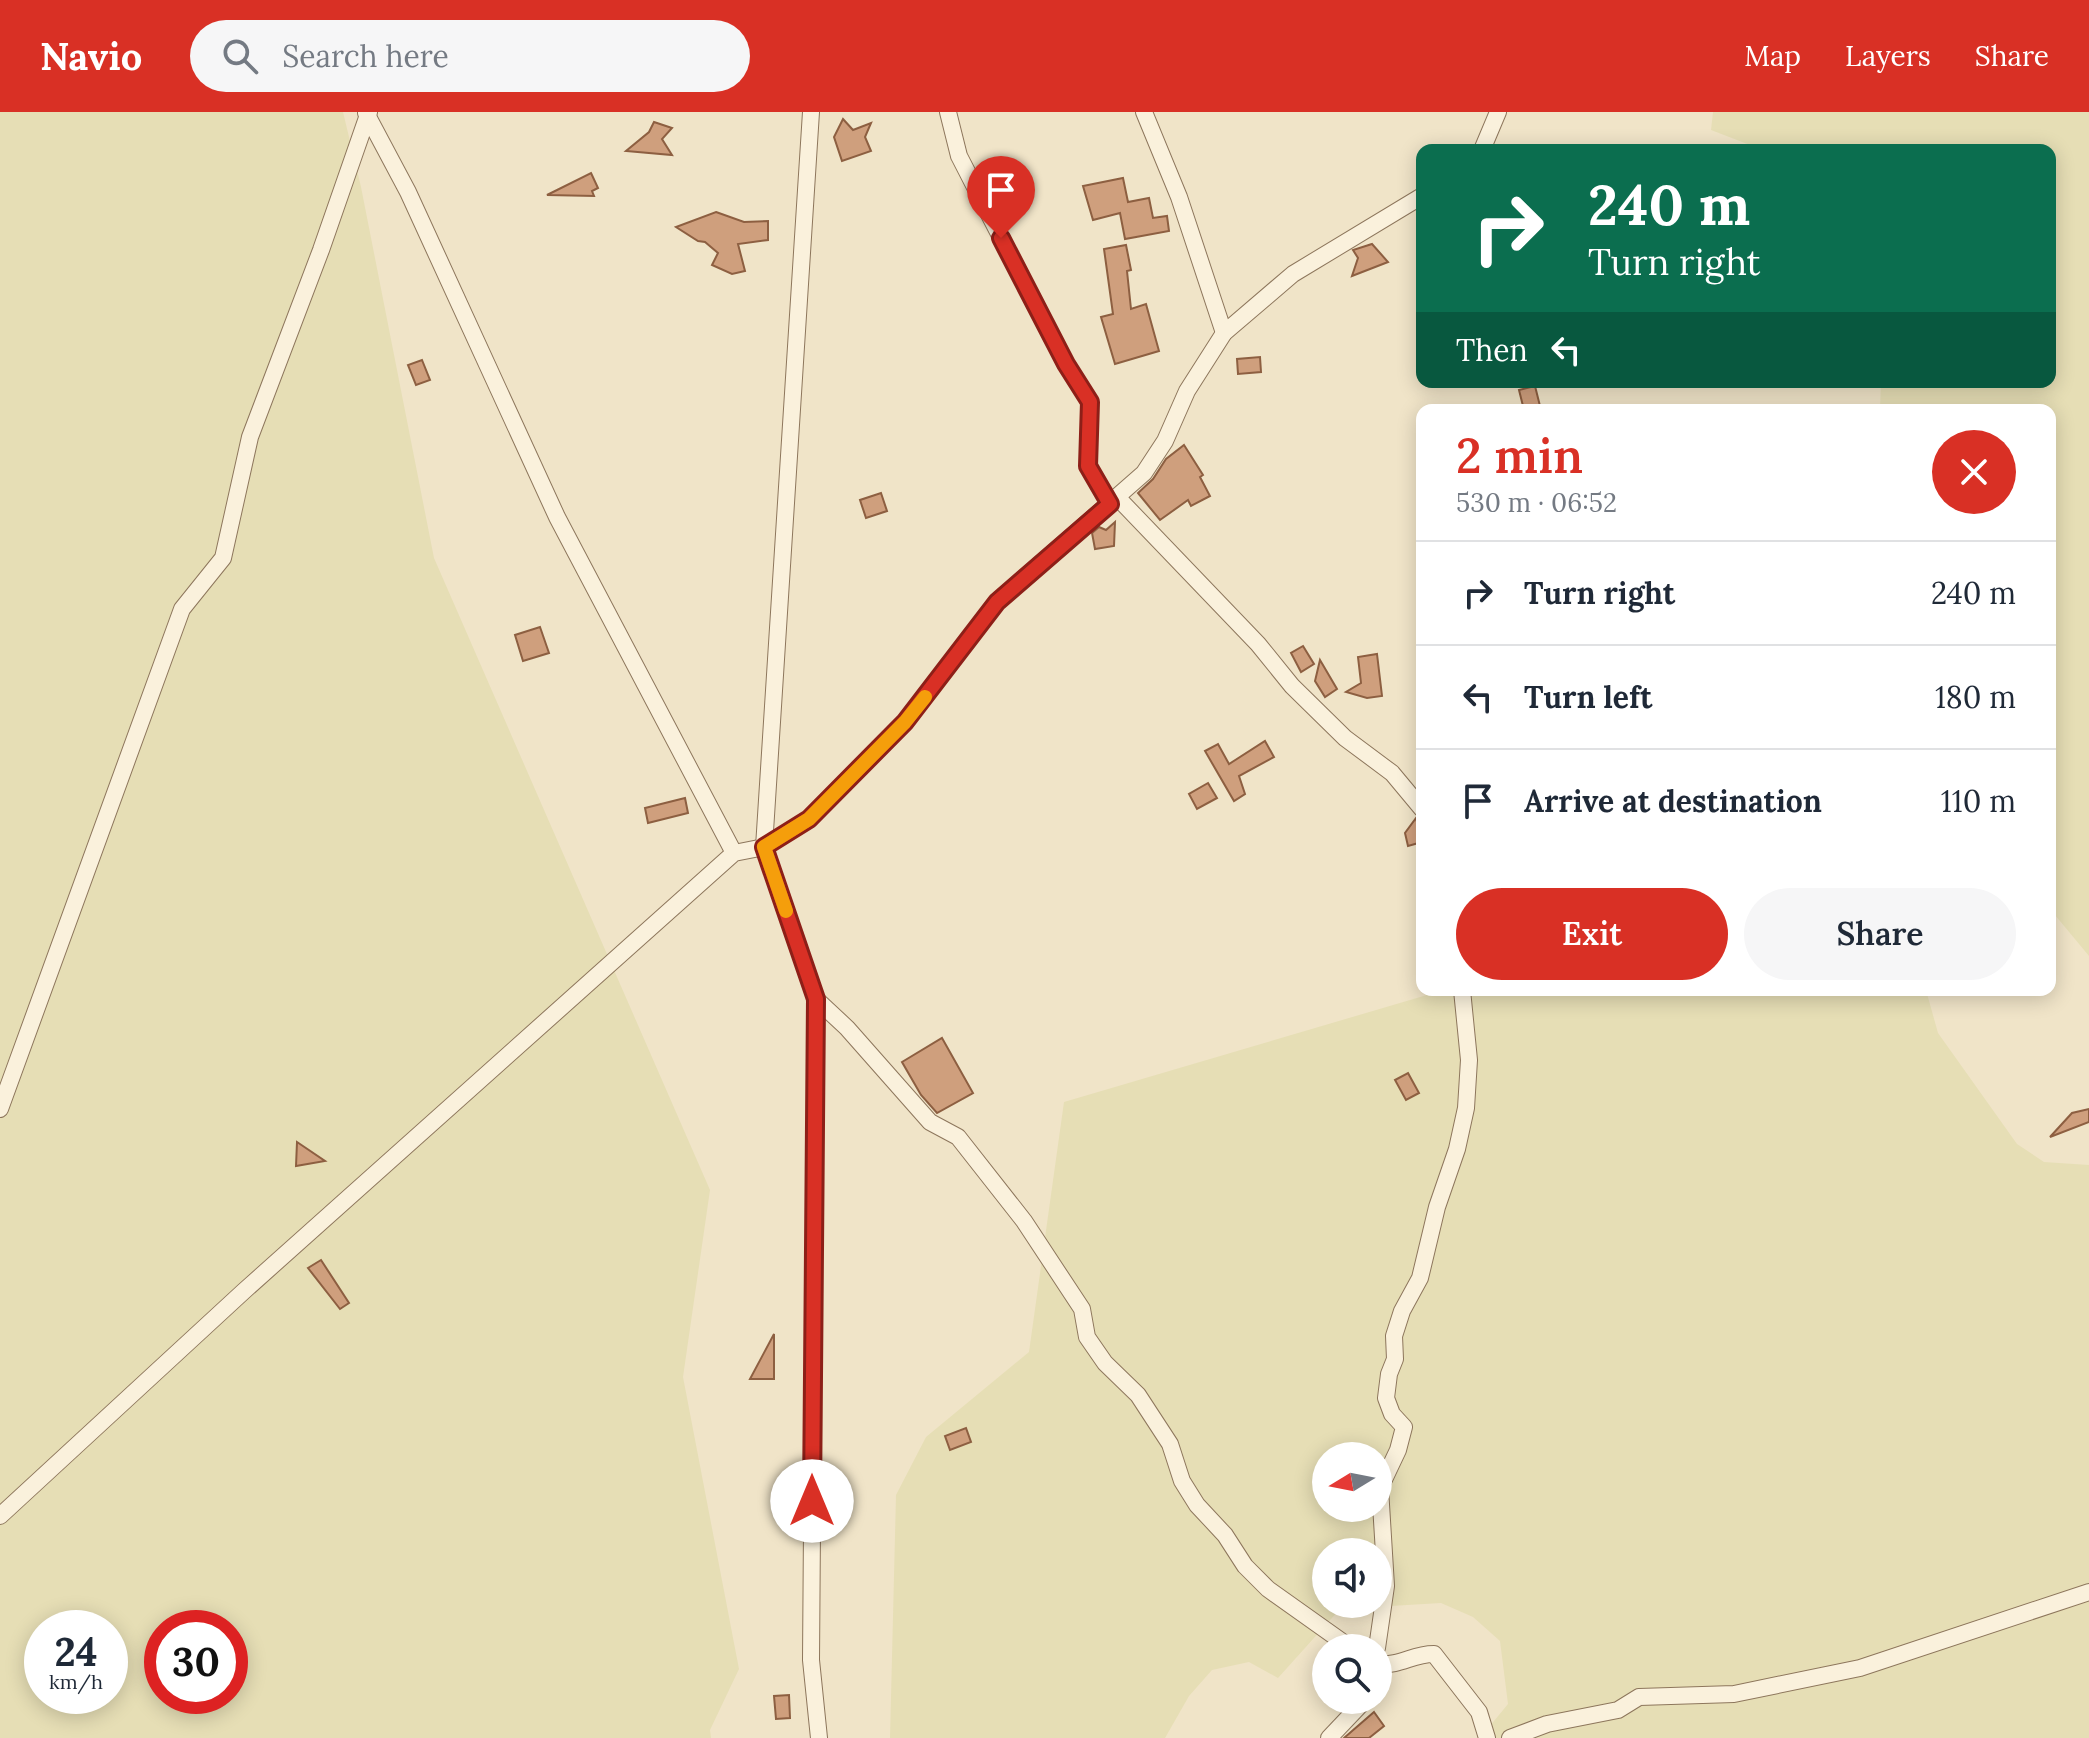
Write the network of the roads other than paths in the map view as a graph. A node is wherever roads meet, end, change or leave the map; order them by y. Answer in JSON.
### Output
{"nodes":[{"id":1,"x":811,"y":112,"type":"edge"},
{"id":2,"x":948,"y":112,"type":"edge"},
{"id":3,"x":1144,"y":112,"type":"edge"},
{"id":4,"x":1498,"y":112,"type":"edge"},
{"id":5,"x":367,"y":114,"type":"edge"},
{"id":6,"x":1485,"y":144,"type":"edge"},
{"id":7,"x":1416,"y":200,"type":"edge"},
{"id":8,"x":1224,"y":333,"type":"junction"},
{"id":9,"x":1114,"y":500,"type":"junction"},
{"id":10,"x":1416,"y":802,"type":"edge"},
{"id":11,"x":764,"y":847,"type":"junction"},
{"id":12,"x":734,"y":853,"type":"junction"},
{"id":13,"x":1463,"y":996,"type":"edge"},
{"id":14,"x":816,"y":999,"type":"junction"},
{"id":15,"x":0,"y":1109,"type":"edge"},
{"id":16,"x":0,"y":1516,"type":"edge"},
{"id":17,"x":2089,"y":1592,"type":"edge"},
{"id":18,"x":1331,"y":1634,"type":"edge"},
{"id":19,"x":1379,"y":1634,"type":"edge"},
{"id":20,"x":1392,"y":1665,"type":"edge"},
{"id":21,"x":1352,"y":1714,"type":"edge"},
{"id":22,"x":819,"y":1738,"type":"edge"},
{"id":23,"x":1329,"y":1738,"type":"edge"},
{"id":24,"x":1487,"y":1738,"type":"edge"},
{"id":25,"x":1510,"y":1738,"type":"edge"}],
"edges":[{"from":1,"to":11,"type":"street"},
{"from":2,"to":9,"type":"street"},
{"from":3,"to":8,"type":"street"},
{"from":4,"to":6,"type":"street"},
{"from":5,"to":12,"type":"street"},
{"from":5,"to":15,"type":"street"},
{"from":7,"to":8,"type":"street"},
{"from":8,"to":9,"type":"street"},
{"from":9,"to":10,"type":"street"},
{"from":9,"to":11,"type":"street"},
{"from":11,"to":12,"type":"street"},
{"from":11,"to":14,"type":"street"},
{"from":12,"to":16,"type":"street"},
{"from":13,"to":19,"type":"street"},
{"from":14,"to":18,"type":"street"},
{"from":14,"to":22,"type":"street"},
{"from":17,"to":25,"type":"street"},
{"from":20,"to":24,"type":"street"},
{"from":21,"to":23,"type":"street"}]}
